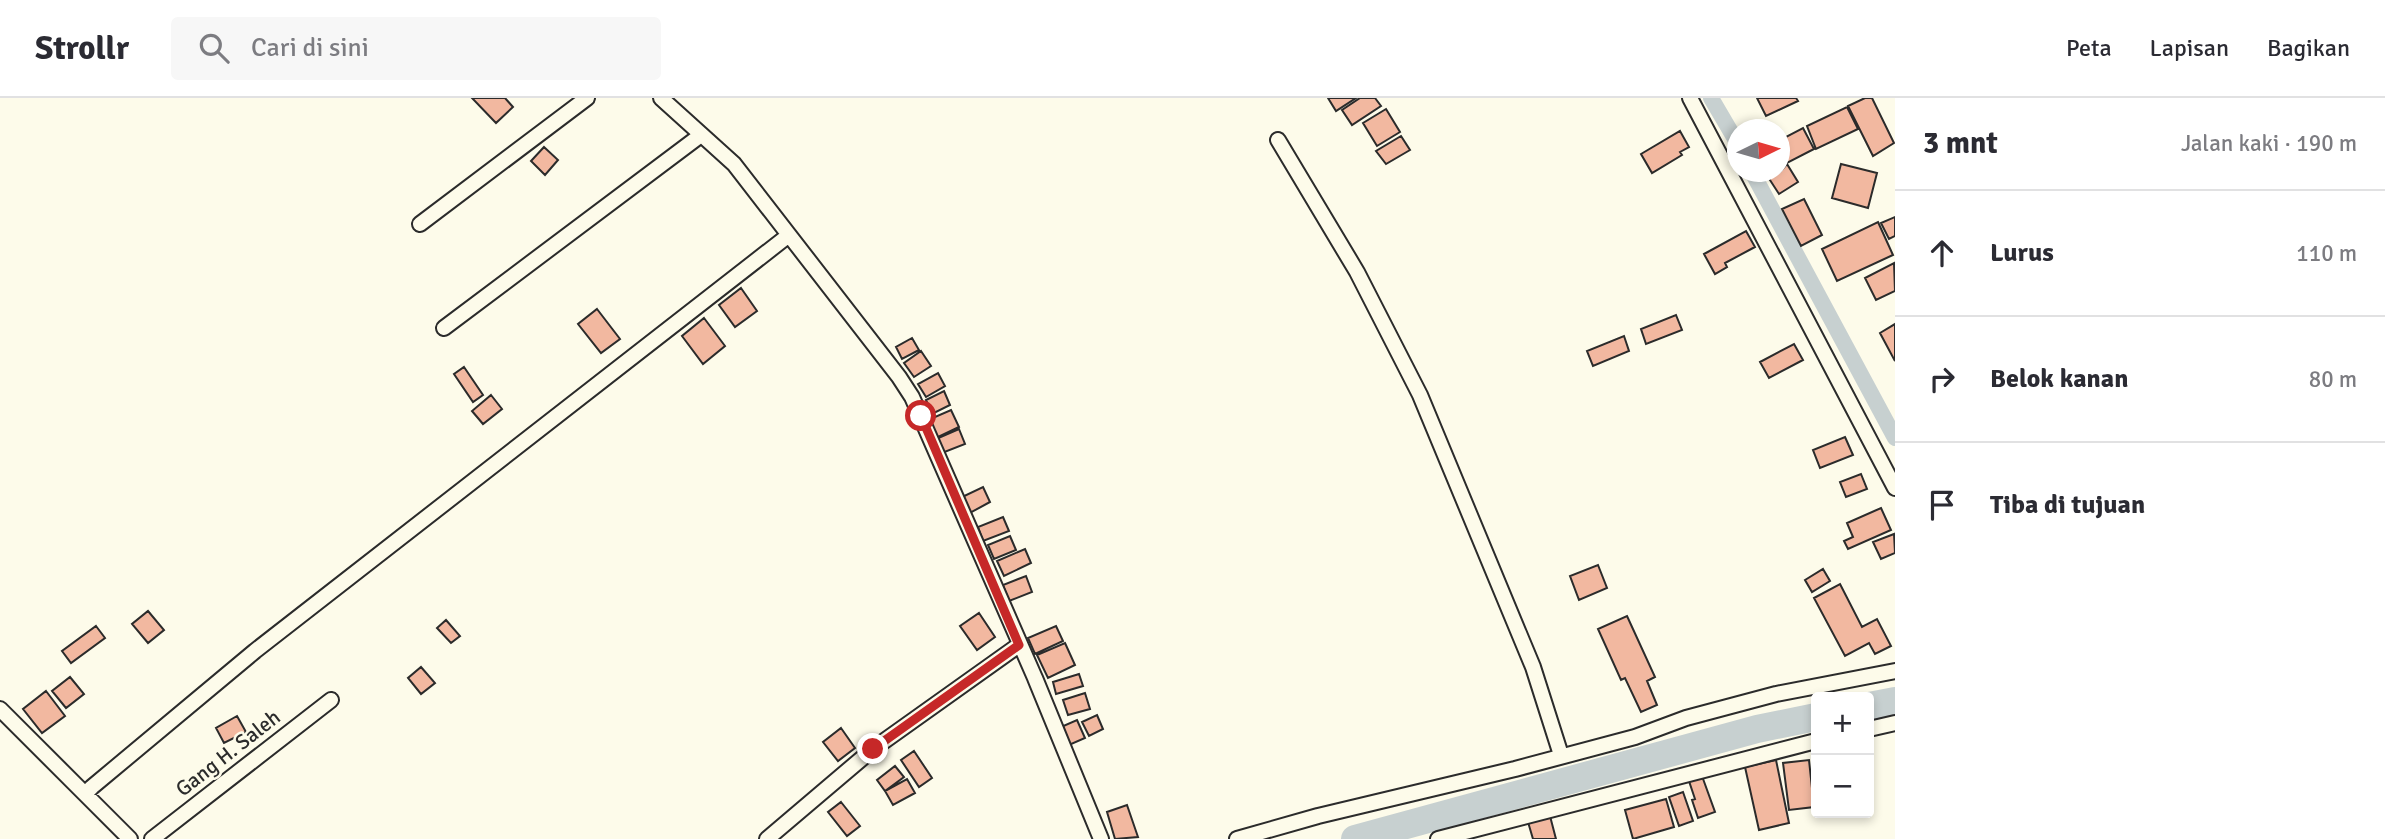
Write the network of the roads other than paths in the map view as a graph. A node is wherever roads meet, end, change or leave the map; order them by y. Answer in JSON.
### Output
{"nodes":[{"id":1,"x":587,"y":98,"type":"edge"},
{"id":2,"x":661,"y":98,"type":"edge"},
{"id":3,"x":1690,"y":98,"type":"edge"},
{"id":4,"x":701,"y":135,"type":"junction"},
{"id":5,"x":1278,"y":140,"type":"dead end"},
{"id":6,"x":420,"y":224,"type":"dead end"},
{"id":7,"x":789,"y":235,"type":"junction"},
{"id":8,"x":444,"y":328,"type":"dead end"},
{"id":9,"x":1895,"y":488,"type":"edge"},
{"id":10,"x":1019,"y":645,"type":"junction"},
{"id":11,"x":1895,"y":671,"type":"edge"},
{"id":12,"x":331,"y":700,"type":"dead end"},
{"id":13,"x":0,"y":709,"type":"edge"},
{"id":14,"x":1895,"y":723,"type":"edge"},
{"id":15,"x":1874,"y":728,"type":"edge"},
{"id":16,"x":1811,"y":742,"type":"edge"},
{"id":17,"x":1561,"y":755,"type":"junction"},
{"id":18,"x":85,"y":794,"type":"junction"},
{"id":19,"x":130,"y":839,"type":"edge"},
{"id":20,"x":152,"y":839,"type":"edge"},
{"id":21,"x":767,"y":839,"type":"edge"},
{"id":22,"x":1101,"y":839,"type":"edge"},
{"id":23,"x":1237,"y":839,"type":"edge"},
{"id":24,"x":1438,"y":839,"type":"edge"}],
"edges":[{"from":1,"to":6,"type":"street"},
{"from":2,"to":4,"type":"street"},
{"from":3,"to":9,"type":"street"},
{"from":4,"to":7,"type":"street"},
{"from":4,"to":8,"type":"street"},
{"from":5,"to":17,"type":"street"},
{"from":7,"to":10,"type":"street"},
{"from":7,"to":18,"type":"street"},
{"from":10,"to":21,"type":"street"},
{"from":10,"to":22,"type":"street"},
{"from":11,"to":17,"type":"street"},
{"from":12,"to":20,"type":"street","name":"Gang H. Saleh"},
{"from":13,"to":18,"type":"street"},
{"from":14,"to":15,"type":"street"},
{"from":16,"to":24,"type":"street"},
{"from":17,"to":23,"type":"street"},
{"from":18,"to":19,"type":"street"}]}
